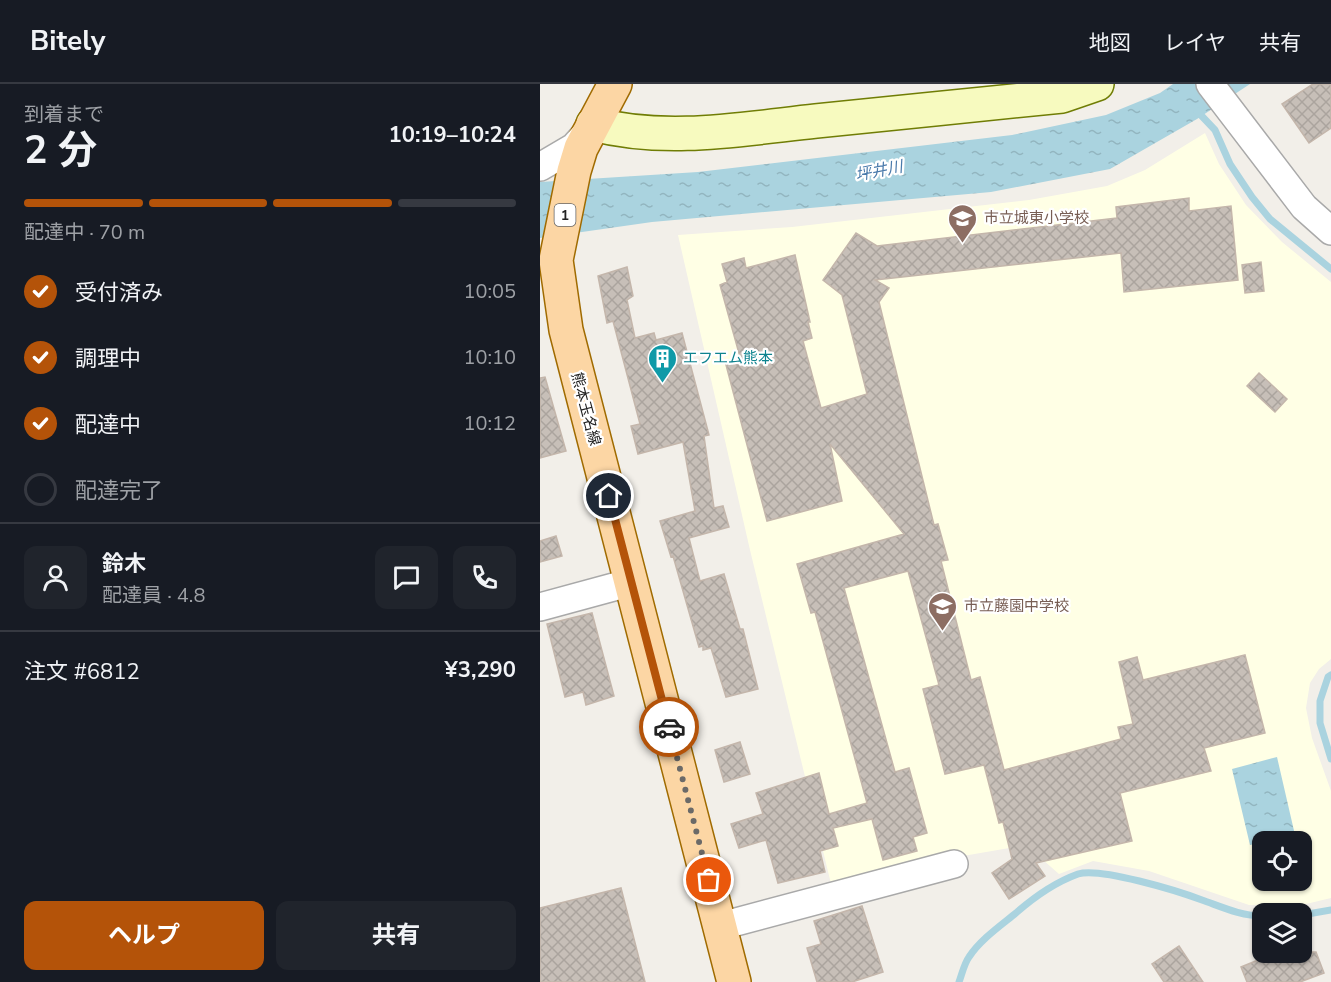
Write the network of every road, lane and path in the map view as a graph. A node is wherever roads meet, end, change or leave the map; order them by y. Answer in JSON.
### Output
{"nodes":[{"id":1,"x":615,"y":84,"type":"edge"},
{"id":2,"x":1097,"y":84,"type":"edge"},
{"id":3,"x":1210,"y":84,"type":"edge"},
{"id":4,"x":593,"y":124,"type":"junction"},
{"id":5,"x":540,"y":167,"type":"edge"},
{"id":6,"x":1331,"y":231,"type":"edge"},
{"id":7,"x":632,"y":582,"type":"junction"},
{"id":8,"x":540,"y":607,"type":"edge"},
{"id":9,"x":954,"y":864,"type":"dead end"},
{"id":10,"x":721,"y":926,"type":"junction"},
{"id":11,"x":734,"y":982,"type":"edge"}],
"edges":[{"from":1,"to":4,"type":"main road","name":"熊本玉名線","number":"1"},
{"from":2,"to":4,"type":"street"},
{"from":3,"to":6,"type":"street"},
{"from":4,"to":5,"type":"street"},
{"from":4,"to":7,"type":"main road","name":"熊本玉名線","number":"1"},
{"from":7,"to":8,"type":"street"},
{"from":7,"to":10,"type":"main road","name":"熊本玉名線","number":"1"},
{"from":9,"to":10,"type":"street"},
{"from":10,"to":11,"type":"main road","name":"熊本玉名線","number":"1"}]}
